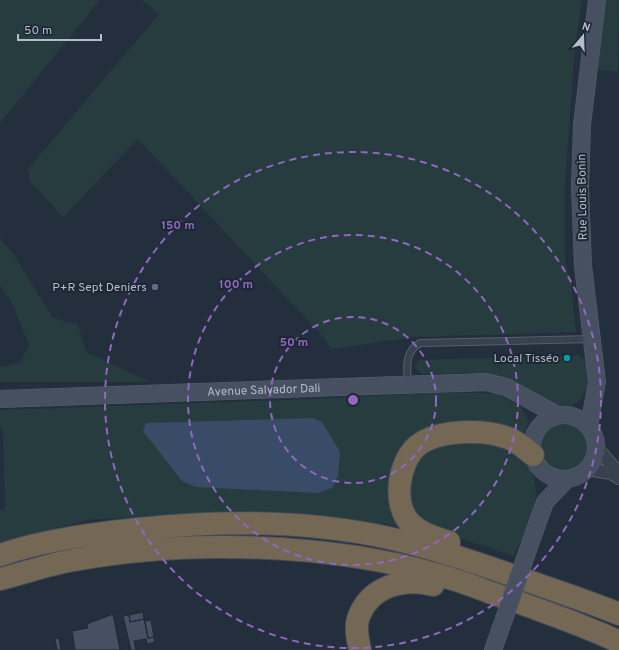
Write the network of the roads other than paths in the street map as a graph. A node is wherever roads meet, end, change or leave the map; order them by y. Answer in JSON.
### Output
{"nodes":[{"id":1,"x":597,"y":0,"type":"edge"},
{"id":2,"x":592,"y":339,"type":"junction"},
{"id":3,"x":408,"y":385,"type":"junction"},
{"id":4,"x":594,"y":394,"type":"junction"},
{"id":5,"x":525,"y":398,"type":"junction"},
{"id":6,"x":0,"y":399,"type":"edge"},
{"id":7,"x":564,"y":415,"type":"junction"},
{"id":8,"x":589,"y":426,"type":"junction"},
{"id":9,"x":539,"y":427,"type":"junction"},
{"id":10,"x":597,"y":448,"type":"junction"},
{"id":11,"x":538,"y":463,"type":"junction"},
{"id":12,"x":587,"y":469,"type":"junction"},
{"id":13,"x":619,"y":473,"type":"edge"},
{"id":14,"x":619,"y":478,"type":"edge"},
{"id":15,"x":567,"y":479,"type":"junction"},
{"id":16,"x":545,"y":502,"type":"junction"},
{"id":17,"x":0,"y":554,"type":"edge"},
{"id":18,"x":0,"y":579,"type":"edge"},
{"id":19,"x":491,"y":593,"type":"junction"},
{"id":20,"x":618,"y":614,"type":"edge"},
{"id":21,"x":619,"y":642,"type":"edge"},
{"id":22,"x":360,"y":650,"type":"edge"},
{"id":23,"x":493,"y":650,"type":"edge"}],
"edges":[{"from":1,"to":2,"type":"street","name":"Rue Louis Bonin"},
{"from":2,"to":3,"type":"lane"},
{"from":2,"to":4,"type":"street","name":"Rue Louis Bonin"},
{"from":3,"to":5,"type":"street","name":"Avenue Salvador Dali"},
{"from":3,"to":6,"type":"street","name":"Avenue Salvador Dali"},
{"from":4,"to":7,"type":"street"},
{"from":4,"to":8,"type":"street","name":"Rue Louis Bonin"},
{"from":5,"to":7,"type":"street","name":"Avenue Salvador Dali"},
{"from":5,"to":9,"type":"street"},
{"from":7,"to":8,"type":"street"},
{"from":7,"to":9,"type":"street"},
{"from":8,"to":10,"type":"street"},
{"from":9,"to":11,"type":"street"},
{"from":10,"to":12,"type":"street"},
{"from":10,"to":13,"type":"street"},
{"from":11,"to":15,"type":"street"},
{"from":11,"to":16,"type":"street"},
{"from":11,"to":20,"type":"highway"},
{"from":12,"to":14,"type":"street"},
{"from":12,"to":15,"type":"street"},
{"from":15,"to":16,"type":"street"},
{"from":16,"to":23,"type":"street","bridge":true},
{"from":17,"to":20,"type":"highway"},
{"from":18,"to":19,"type":"highway"},
{"from":19,"to":21,"type":"highway"},
{"from":19,"to":22,"type":"highway"}]}
